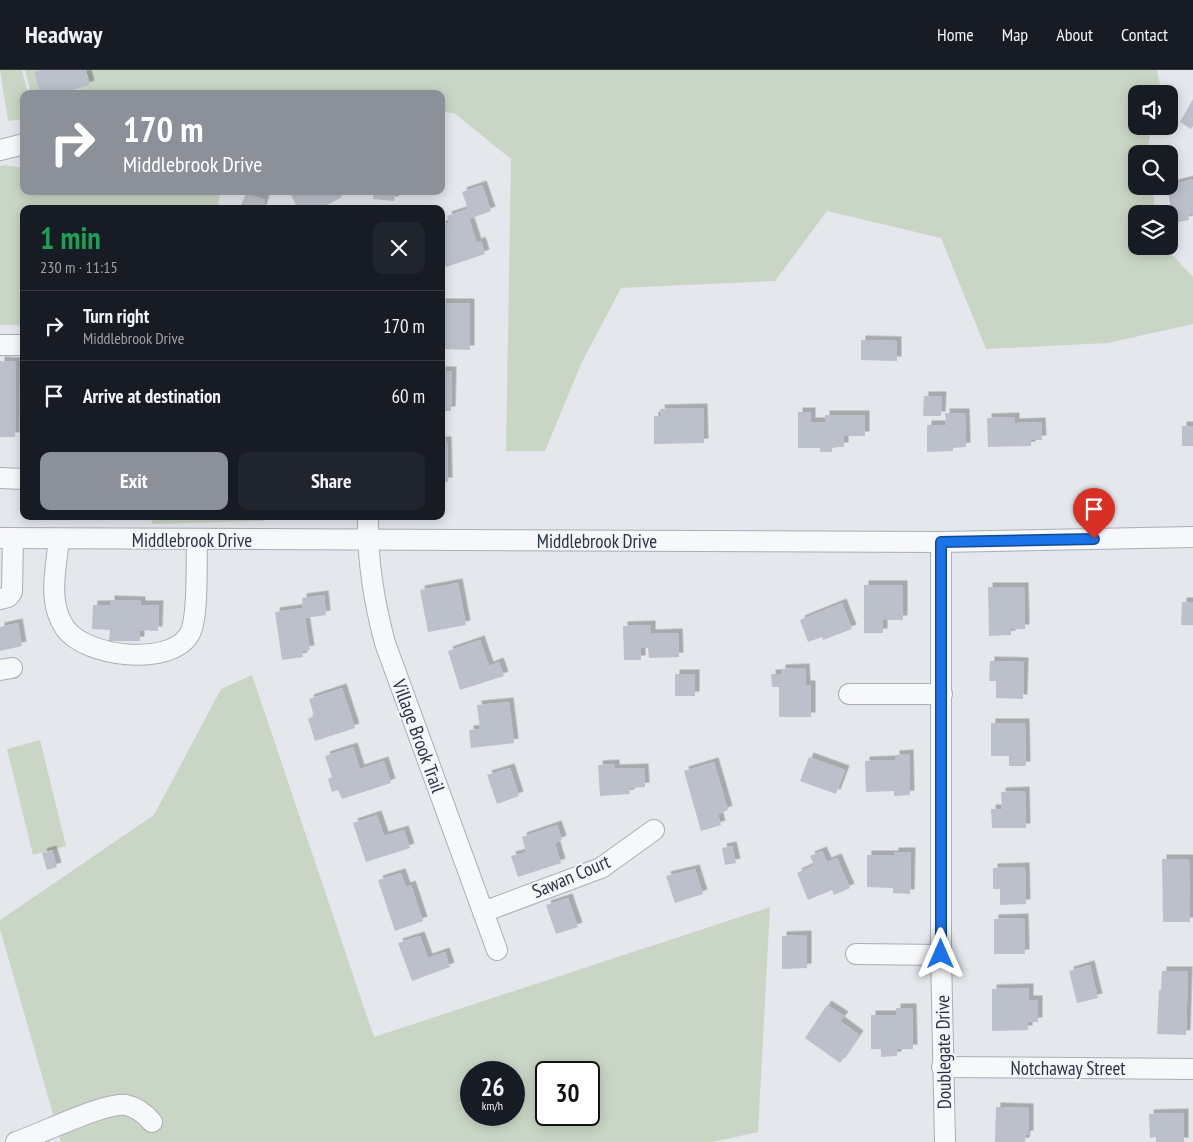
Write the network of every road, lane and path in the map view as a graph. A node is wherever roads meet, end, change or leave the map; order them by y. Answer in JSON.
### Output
{"nodes":[{"id":1,"x":20,"y":145,"type":"edge"},
{"id":2,"x":0,"y":150,"type":"edge"},
{"id":3,"x":0,"y":345,"type":"edge"},
{"id":4,"x":20,"y":345,"type":"edge"},
{"id":5,"x":0,"y":478,"type":"edge"},
{"id":6,"x":20,"y":479,"type":"edge"},
{"id":7,"x":368,"y":520,"type":"edge"},
{"id":8,"x":1193,"y":537,"type":"edge"},
{"id":9,"x":6,"y":538,"type":"edge"},
{"id":10,"x":59,"y":539,"type":"junction"},
{"id":11,"x":197,"y":540,"type":"junction"},
{"id":12,"x":367,"y":540,"type":"junction"},
{"id":13,"x":941,"y":542,"type":"junction"},
{"id":14,"x":6,"y":595,"type":"edge"},
{"id":15,"x":849,"y":694,"type":"dead end"},
{"id":16,"x":942,"y":694,"type":"junction"},
{"id":17,"x":654,"y":830,"type":"dead end"},
{"id":18,"x":483,"y":912,"type":"junction"},
{"id":19,"x":497,"y":950,"type":"dead end"},
{"id":20,"x":856,"y":954,"type":"dead end"},
{"id":21,"x":941,"y":954,"type":"junction"},
{"id":22,"x":942,"y":1067,"type":"junction"},
{"id":23,"x":1193,"y":1069,"type":"edge"},
{"id":24,"x":152,"y":1122,"type":"dead end"},
{"id":25,"x":16,"y":1142,"type":"edge"},
{"id":26,"x":945,"y":1142,"type":"edge"}],
"edges":[{"from":1,"to":2,"type":"street"},
{"from":3,"to":4,"type":"street"},
{"from":5,"to":6,"type":"street"},
{"from":7,"to":12,"type":"street","name":"Village Brook Trail"},
{"from":8,"to":13,"type":"street","name":"Middlebrook Drive"},
{"from":9,"to":10,"type":"street","name":"Middlebrook Drive"},
{"from":9,"to":14,"type":"street"},
{"from":10,"to":11,"type":"street","name":"Middlebrook Drive"},
{"from":10,"to":11,"type":"street"},
{"from":11,"to":12,"type":"street","name":"Middlebrook Drive"},
{"from":12,"to":13,"type":"street","name":"Middlebrook Drive"},
{"from":12,"to":18,"type":"street","name":"Village Brook Trail"},
{"from":13,"to":16,"type":"street","name":"Doublegate Drive"},
{"from":15,"to":16,"type":"street"},
{"from":16,"to":21,"type":"street","name":"Doublegate Drive"},
{"from":17,"to":18,"type":"street","name":"Sawan Court"},
{"from":18,"to":19,"type":"street","name":"Village Brook Trail"},
{"from":20,"to":21,"type":"street"},
{"from":21,"to":22,"type":"street","name":"Doublegate Drive"},
{"from":22,"to":23,"type":"street","name":"Notchaway Street"},
{"from":22,"to":26,"type":"street","name":"Doublegate Drive"},
{"from":24,"to":25,"type":"street"}]}
